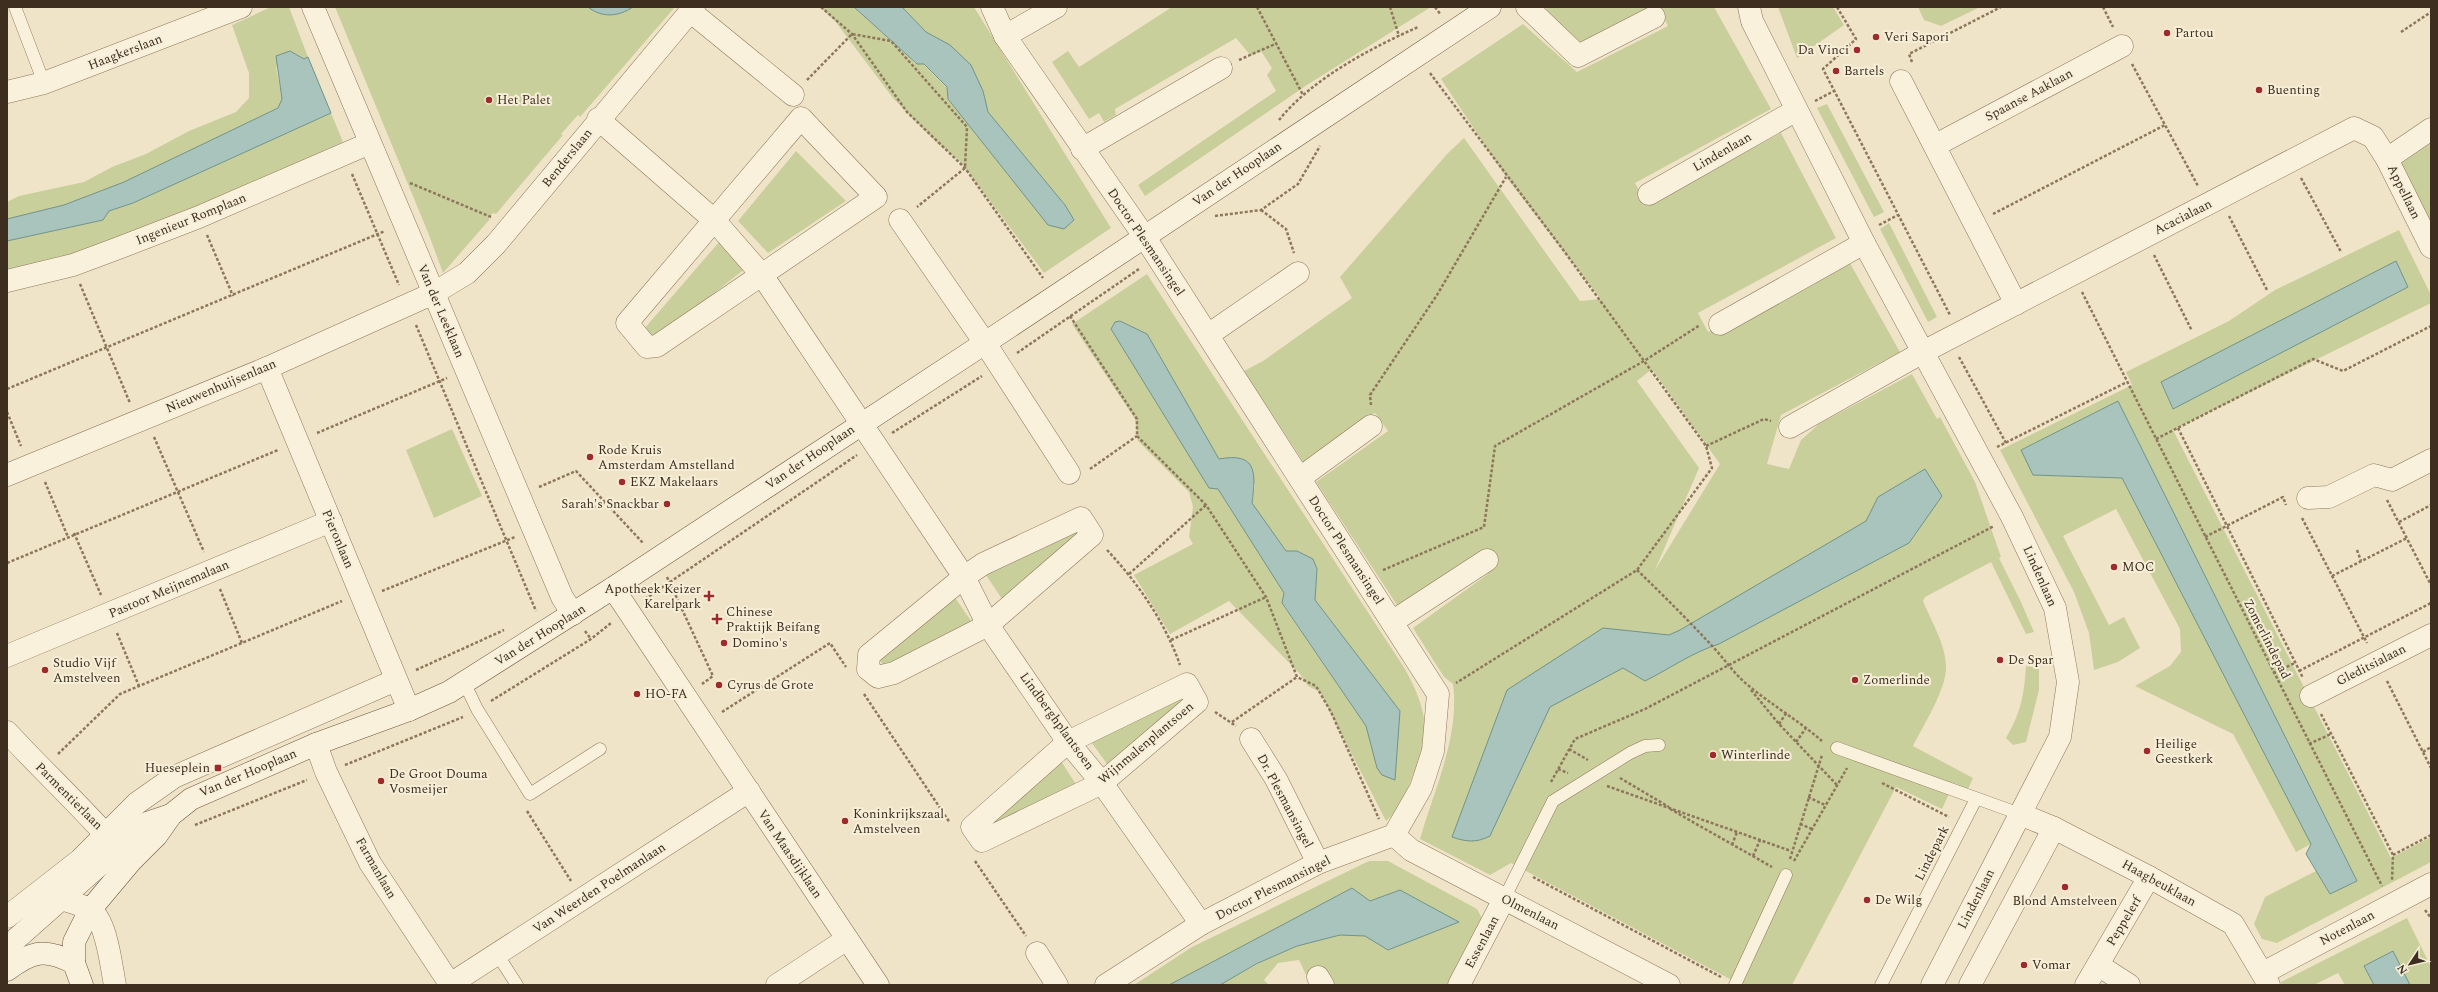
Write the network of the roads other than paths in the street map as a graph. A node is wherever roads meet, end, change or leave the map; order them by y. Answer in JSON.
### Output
{"nodes":[{"id":1,"x":15,"y":7,"type":"edge"},
{"id":2,"x":241,"y":7,"type":"edge"},
{"id":3,"x":313,"y":7,"type":"edge"},
{"id":4,"x":992,"y":7,"type":"edge"},
{"id":5,"x":1056,"y":7,"type":"edge"},
{"id":6,"x":1490,"y":7,"type":"edge"},
{"id":7,"x":1527,"y":7,"type":"edge"},
{"id":8,"x":692,"y":9,"type":"edge"},
{"id":9,"x":1747,"y":12,"type":"edge"},
{"id":10,"x":1654,"y":18,"type":"dead end"},
{"id":11,"x":1004,"y":36,"type":"junction"},
{"id":12,"x":2122,"y":46,"type":"road end"},
{"id":13,"x":1221,"y":68,"type":"road end"},
{"id":14,"x":1901,"y":81,"type":"road end"},
{"id":15,"x":44,"y":83,"type":"junction"},
{"id":16,"x":7,"y":92,"type":"edge"},
{"id":17,"x":793,"y":95,"type":"road end"},
{"id":18,"x":1795,"y":111,"type":"junction"},
{"id":19,"x":598,"y":119,"type":"junction"},
{"id":20,"x":2431,"y":129,"type":"edge"},
{"id":21,"x":370,"y":143,"type":"junction"},
{"id":22,"x":1936,"y":145,"type":"junction"},
{"id":23,"x":1082,"y":149,"type":"junction"},
{"id":24,"x":2387,"y":159,"type":"junction"},
{"id":25,"x":1649,"y":194,"type":"dead end"},
{"id":26,"x":714,"y":220,"type":"junction"},
{"id":27,"x":900,"y":220,"type":"road end"},
{"id":28,"x":1144,"y":236,"type":"junction"},
{"id":29,"x":2427,"y":240,"type":"edge"},
{"id":30,"x":1864,"y":243,"type":"junction"},
{"id":31,"x":1298,"y":273,"type":"road end"},
{"id":32,"x":762,"y":275,"type":"junction"},
{"id":33,"x":7,"y":281,"type":"edge"},
{"id":34,"x":434,"y":293,"type":"junction"},
{"id":35,"x":2016,"y":304,"type":"junction"},
{"id":36,"x":1720,"y":324,"type":"road end"},
{"id":37,"x":1208,"y":335,"type":"junction"},
{"id":38,"x":985,"y":343,"type":"junction"},
{"id":39,"x":1923,"y":352,"type":"junction"},
{"id":40,"x":267,"y":368,"type":"junction"},
{"id":41,"x":862,"y":422,"type":"junction"},
{"id":42,"x":1371,"y":426,"type":"road end"},
{"id":43,"x":1790,"y":427,"type":"road end"},
{"id":44,"x":2431,"y":460,"type":"edge"},
{"id":45,"x":1069,"y":473,"type":"road end"},
{"id":46,"x":7,"y":475,"type":"edge"},
{"id":47,"x":1300,"y":478,"type":"junction"},
{"id":48,"x":2301,"y":501,"type":"road end"},
{"id":49,"x":331,"y":521,"type":"junction"},
{"id":50,"x":1486,"y":560,"type":"dead end"},
{"id":51,"x":964,"y":576,"type":"junction"},
{"id":52,"x":613,"y":588,"type":"junction"},
{"id":53,"x":567,"y":605,"type":"junction"},
{"id":54,"x":1392,"y":622,"type":"junction"},
{"id":55,"x":988,"y":624,"type":"junction"},
{"id":56,"x":2431,"y":635,"type":"edge"},
{"id":57,"x":7,"y":656,"type":"edge"},
{"id":58,"x":396,"y":680,"type":"junction"},
{"id":59,"x":464,"y":682,"type":"junction"},
{"id":60,"x":2311,"y":696,"type":"road end"},
{"id":61,"x":409,"y":710,"type":"junction"},
{"id":62,"x":7,"y":732,"type":"edge"},
{"id":63,"x":1251,"y":740,"type":"road end"},
{"id":64,"x":1068,"y":742,"type":"junction"},
{"id":65,"x":316,"y":744,"type":"junction"},
{"id":66,"x":1659,"y":745,"type":"dead end"},
{"id":67,"x":1837,"y":748,"type":"road end"},
{"id":68,"x":600,"y":749,"type":"dead end"},
{"id":69,"x":1102,"y":783,"type":"junction"},
{"id":70,"x":748,"y":791,"type":"junction"},
{"id":71,"x":1976,"y":799,"type":"junction"},
{"id":72,"x":2020,"y":814,"type":"junction"},
{"id":73,"x":2054,"y":828,"type":"junction"},
{"id":74,"x":1391,"y":836,"type":"junction"},
{"id":75,"x":119,"y":848,"type":"junction"},
{"id":76,"x":1318,"y":863,"type":"junction"},
{"id":77,"x":1786,"y":875,"type":"road end"},
{"id":78,"x":2150,"y":877,"type":"junction"},
{"id":79,"x":2431,"y":884,"type":"edge"},
{"id":80,"x":51,"y":896,"type":"junction"},
{"id":81,"x":1180,"y":896,"type":"joint"},
{"id":82,"x":1504,"y":899,"type":"junction"},
{"id":83,"x":90,"y":910,"type":"junction"},
{"id":84,"x":7,"y":917,"type":"edge"},
{"id":85,"x":1201,"y":924,"type":"junction"},
{"id":86,"x":847,"y":939,"type":"junction"},
{"id":87,"x":7,"y":947,"type":"edge"},
{"id":88,"x":497,"y":954,"type":"junction"},
{"id":89,"x":1037,"y":954,"type":"road end"},
{"id":90,"x":74,"y":962,"type":"junction"},
{"id":91,"x":2098,"y":965,"type":"junction"},
{"id":92,"x":7,"y":970,"type":"edge"},
{"id":93,"x":2266,"y":979,"type":"edge"},
{"id":94,"x":449,"y":984,"type":"edge"},
{"id":95,"x":82,"y":985,"type":"edge"},
{"id":96,"x":115,"y":985,"type":"edge"},
{"id":97,"x":517,"y":985,"type":"edge"},
{"id":98,"x":778,"y":985,"type":"edge"},
{"id":99,"x":878,"y":985,"type":"edge"},
{"id":100,"x":1057,"y":985,"type":"edge"},
{"id":101,"x":1106,"y":985,"type":"edge"},
{"id":102,"x":1459,"y":985,"type":"edge"},
{"id":103,"x":1669,"y":985,"type":"edge"},
{"id":104,"x":1735,"y":985,"type":"edge"},
{"id":105,"x":1881,"y":985,"type":"edge"},
{"id":106,"x":1932,"y":985,"type":"edge"},
{"id":107,"x":1970,"y":985,"type":"edge"},
{"id":108,"x":2086,"y":985,"type":"edge"},
{"id":109,"x":2129,"y":985,"type":"edge"}],
"edges":[{"from":1,"to":15,"type":"lane"},
{"from":2,"to":15,"type":"street","name":"Haagkerslaan"},
{"from":3,"to":21,"type":"street","name":"Van der Leeklaan"},
{"from":4,"to":11,"type":"street","name":"Doctor Plesmansingel"},
{"from":5,"to":11,"type":"street"},
{"from":6,"to":28,"type":"street","name":"Van der Hooplaan"},
{"from":7,"to":10,"type":"street"},
{"from":8,"to":17,"type":"street","name":"Benderslaan"},
{"from":8,"to":19,"type":"street","name":"Benderslaan"},
{"from":9,"to":18,"type":"street","name":"Lindenlaan"},
{"from":11,"to":23,"type":"street","name":"Doctor Plesmansingel"},
{"from":12,"to":22,"type":"street","name":"Spaanse Aaklaan"},
{"from":13,"to":23,"type":"street"},
{"from":14,"to":22,"type":"street"},
{"from":15,"to":16,"type":"street","name":"Haagkerslaan"},
{"from":18,"to":25,"type":"street","name":"Lindenlaan"},
{"from":18,"to":30,"type":"street","name":"Lindenlaan"},
{"from":19,"to":26,"type":"street","name":"Lindberghplantsoen"},
{"from":19,"to":34,"type":"street","name":"Benderslaan"},
{"from":20,"to":24,"type":"street"},
{"from":21,"to":33,"type":"street","name":"Ingenieur Romplaan"},
{"from":21,"to":34,"type":"street","name":"Van der Leeklaan"},
{"from":22,"to":35,"type":"street"},
{"from":23,"to":28,"type":"street","name":"Doctor Plesmansingel"},
{"from":24,"to":29,"type":"street","name":"Appellaan"},
{"from":24,"to":35,"type":"street","name":"Acacialaan"},
{"from":26,"to":32,"type":"street","name":"Lindberghplantsoen"},
{"from":26,"to":32,"type":"street"},
{"from":26,"to":32,"type":"street"},
{"from":27,"to":38,"type":"street"},
{"from":28,"to":37,"type":"street","name":"Doctor Plesmansingel"},
{"from":28,"to":38,"type":"street","name":"Van der Hooplaan"},
{"from":30,"to":36,"type":"street"},
{"from":30,"to":39,"type":"street","name":"Lindenlaan"},
{"from":31,"to":37,"type":"street"},
{"from":32,"to":41,"type":"street","name":"Lindberghplantsoen"},
{"from":34,"to":40,"type":"street","name":"Nieuwenhuijsenlaan"},
{"from":34,"to":53,"type":"street","name":"Van der Leeklaan"},
{"from":35,"to":39,"type":"street","name":"Acacialaan"},
{"from":37,"to":47,"type":"street","name":"Doctor Plesmansingel"},
{"from":38,"to":41,"type":"street","name":"Van der Hooplaan"},
{"from":38,"to":45,"type":"street"},
{"from":39,"to":43,"type":"street"},
{"from":39,"to":72,"type":"street","name":"Lindenlaan"},
{"from":40,"to":46,"type":"street","name":"Nieuwenhuijsenlaan"},
{"from":40,"to":49,"type":"street","name":"Pieronlaan"},
{"from":41,"to":51,"type":"street","name":"Lindberghplantsoen"},
{"from":41,"to":52,"type":"street","name":"Van der Hooplaan"},
{"from":42,"to":47,"type":"street"},
{"from":44,"to":48,"type":"street"},
{"from":47,"to":54,"type":"street","name":"Doctor Plesmansingel"},
{"from":49,"to":57,"type":"street","name":"Pastoor Meijnemalaan"},
{"from":49,"to":58,"type":"street","name":"Pieronlaan"},
{"from":50,"to":54,"type":"street"},
{"from":51,"to":55,"type":"street","name":"Lindberghplantsoen"},
{"from":51,"to":55,"type":"street"},
{"from":51,"to":55,"type":"street"},
{"from":52,"to":53,"type":"street","name":"Van der Hooplaan"},
{"from":52,"to":70,"type":"street","name":"Van Maasdijklaan"},
{"from":53,"to":59,"type":"street","name":"Van der Hooplaan"},
{"from":54,"to":74,"type":"street","name":"Doctor Plesmansingel"},
{"from":55,"to":64,"type":"street","name":"Lindberghplantsoen"},
{"from":56,"to":60,"type":"street","name":"Gleditsialaan"},
{"from":58,"to":61,"type":"street","name":"Pieronlaan"},
{"from":58,"to":75,"type":"street","name":"Van der Hooplaan"},
{"from":59,"to":61,"type":"street","name":"Van der Hooplaan"},
{"from":59,"to":68,"type":"lane"},
{"from":61,"to":65,"type":"street","name":"Van der Hooplaan"},
{"from":62,"to":75,"type":"street","name":"Parmentierlaan"},
{"from":63,"to":76,"type":"street","name":"Dr. Plesmansingel"},
{"from":64,"to":69,"type":"street","name":"Lindberghplantsoen"},
{"from":64,"to":69,"type":"street","name":"Wijnmalenplantsoen"},
{"from":64,"to":69,"type":"street","name":"Wijnmalenplantsoen"},
{"from":65,"to":75,"type":"street","name":"Van der Hooplaan"},
{"from":65,"to":94,"type":"street","name":"Farmanlaan"},
{"from":66,"to":82,"type":"lane"},
{"from":67,"to":71,"type":"lane"},
{"from":69,"to":81,"type":"street","name":"Lindberghplantsoen"},
{"from":70,"to":86,"type":"street","name":"Van Maasdijklaan"},
{"from":70,"to":88,"type":"street","name":"Van Weerden Poelmanlaan"},
{"from":71,"to":72,"type":"lane"},
{"from":71,"to":105,"type":"lane","name":"Lindepark"},
{"from":72,"to":73,"type":"street","name":"Haagbeuklaan"},
{"from":72,"to":106,"type":"street","name":"Lindenlaan"},
{"from":73,"to":78,"type":"street","name":"Haagbeuklaan"},
{"from":73,"to":107,"type":"street"},
{"from":74,"to":76,"type":"street","name":"Doctor Plesmansingel"},
{"from":74,"to":82,"type":"street","name":"Olmenlaan"},
{"from":75,"to":80,"type":"street","name":"Van der Hooplaan"},
{"from":75,"to":83,"type":"street","name":"Van der Hooplaan"},
{"from":76,"to":85,"type":"street","name":"Doctor Plesmansingel"},
{"from":77,"to":104,"type":"lane"},
{"from":78,"to":91,"type":"street","name":"Peppelerf"},
{"from":78,"to":93,"type":"street","name":"Haagbeuklaan"},
{"from":79,"to":93,"type":"street","name":"Notenlaan"},
{"from":80,"to":83,"type":"street"},
{"from":80,"to":84,"type":"street"},
{"from":80,"to":87,"type":"street","name":"Van der Hooplaan"},
{"from":81,"to":85,"type":"street","name":"Doctor Plesmansingel"},
{"from":82,"to":102,"type":"street","name":"Essenlaan"},
{"from":82,"to":103,"type":"street","name":"Olmenlaan"},
{"from":83,"to":90,"type":"street","name":"Van der Hooplaan"},
{"from":83,"to":96,"type":"street"},
{"from":85,"to":101,"type":"street","name":"Doctor Plesmansingel"},
{"from":86,"to":98,"type":"street"},
{"from":86,"to":99,"type":"street","name":"Van Maasdijklaan"},
{"from":88,"to":94,"type":"street","name":"Van Weerden Poelmanlaan"},
{"from":88,"to":97,"type":"lane"},
{"from":89,"to":100,"type":"street"},
{"from":90,"to":92,"type":"street"},
{"from":90,"to":95,"type":"street","name":"Van der Hooplaan"},
{"from":91,"to":108,"type":"street","name":"Peppelerf"},
{"from":91,"to":109,"type":"street"}]}
